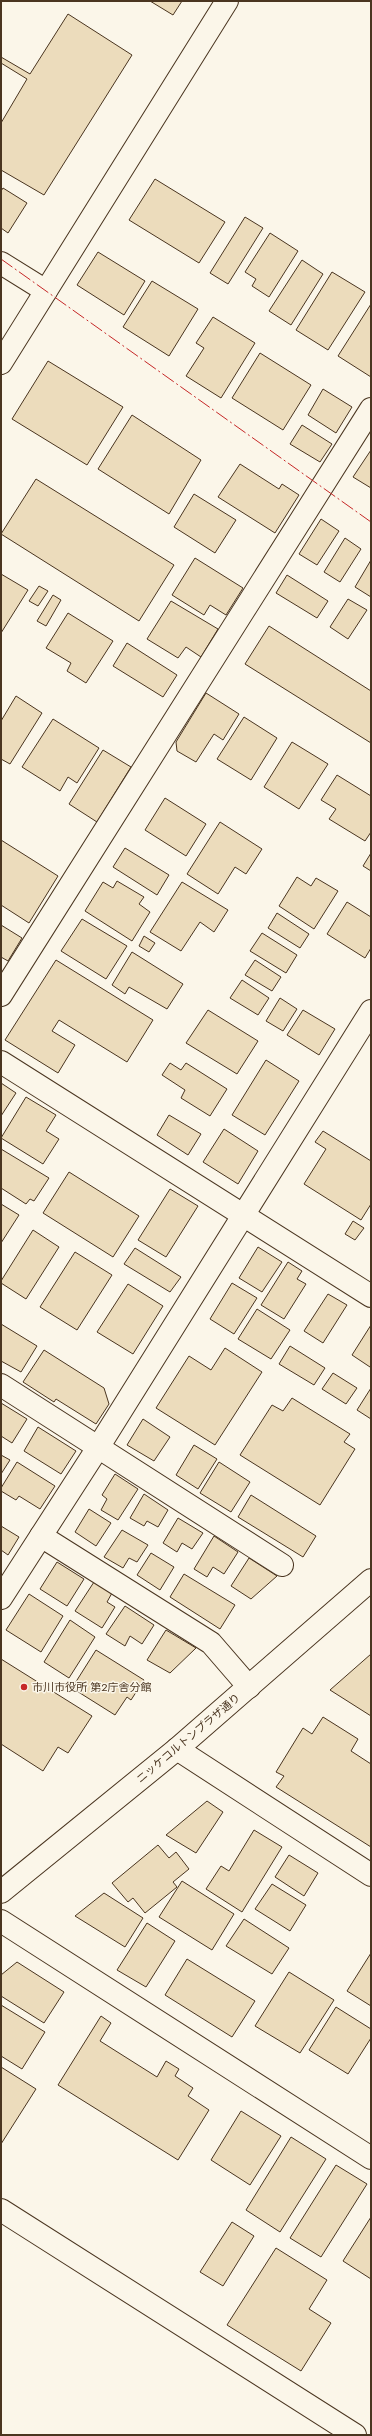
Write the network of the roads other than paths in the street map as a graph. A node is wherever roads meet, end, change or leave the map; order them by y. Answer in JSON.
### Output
{"nodes":[{"id":1,"x":227,"y":1,"type":"edge"},
{"id":2,"x":1,"y":263,"type":"edge"},
{"id":3,"x":46,"y":291,"type":"junction"},
{"id":4,"x":1,"y":363,"type":"edge"},
{"id":5,"x":371,"y":409,"type":"edge"},
{"id":6,"x":1,"y":995,"type":"edge"},
{"id":7,"x":371,"y":1011,"type":"edge"},
{"id":8,"x":1,"y":1062,"type":"edge"},
{"id":9,"x":243,"y":1215,"type":"junction"},
{"id":10,"x":371,"y":1296,"type":"edge"},
{"id":11,"x":1,"y":1385,"type":"edge"},
{"id":12,"x":99,"y":1446,"type":"junction"},
{"id":13,"x":41,"y":1536,"type":"junction"},
{"id":14,"x":282,"y":1565,"type":"dead end"},
{"id":15,"x":371,"y":1580,"type":"edge"},
{"id":16,"x":1,"y":1598,"type":"edge"},
{"id":17,"x":249,"y":1686,"type":"junction"},
{"id":18,"x":177,"y":1749,"type":"junction"},
{"id":19,"x":371,"y":1876,"type":"edge"},
{"id":20,"x":1,"y":1892,"type":"edge"},
{"id":21,"x":1,"y":1921,"type":"edge"},
{"id":22,"x":371,"y":2158,"type":"edge"},
{"id":23,"x":1,"y":2210,"type":"edge"},
{"id":24,"x":355,"y":2435,"type":"edge"}],
"edges":[{"from":1,"to":3,"type":"street"},
{"from":2,"to":3,"type":"street"},
{"from":3,"to":4,"type":"street"},
{"from":5,"to":6,"type":"street"},
{"from":7,"to":9,"type":"street"},
{"from":8,"to":9,"type":"street"},
{"from":9,"to":10,"type":"street"},
{"from":9,"to":12,"type":"street"},
{"from":11,"to":12,"type":"street"},
{"from":12,"to":13,"type":"street"},
{"from":12,"to":14,"type":"street"},
{"from":13,"to":16,"type":"street"},
{"from":13,"to":17,"type":"street"},
{"from":15,"to":17,"type":"street","name":"ニッケコルトンプラザ通り"},
{"from":17,"to":18,"type":"street","name":"ニッケコルトンプラザ通り"},
{"from":18,"to":19,"type":"street"},
{"from":18,"to":20,"type":"street","name":"ニッケコルトンプラザ通り"},
{"from":21,"to":22,"type":"street"},
{"from":23,"to":24,"type":"street"}]}
